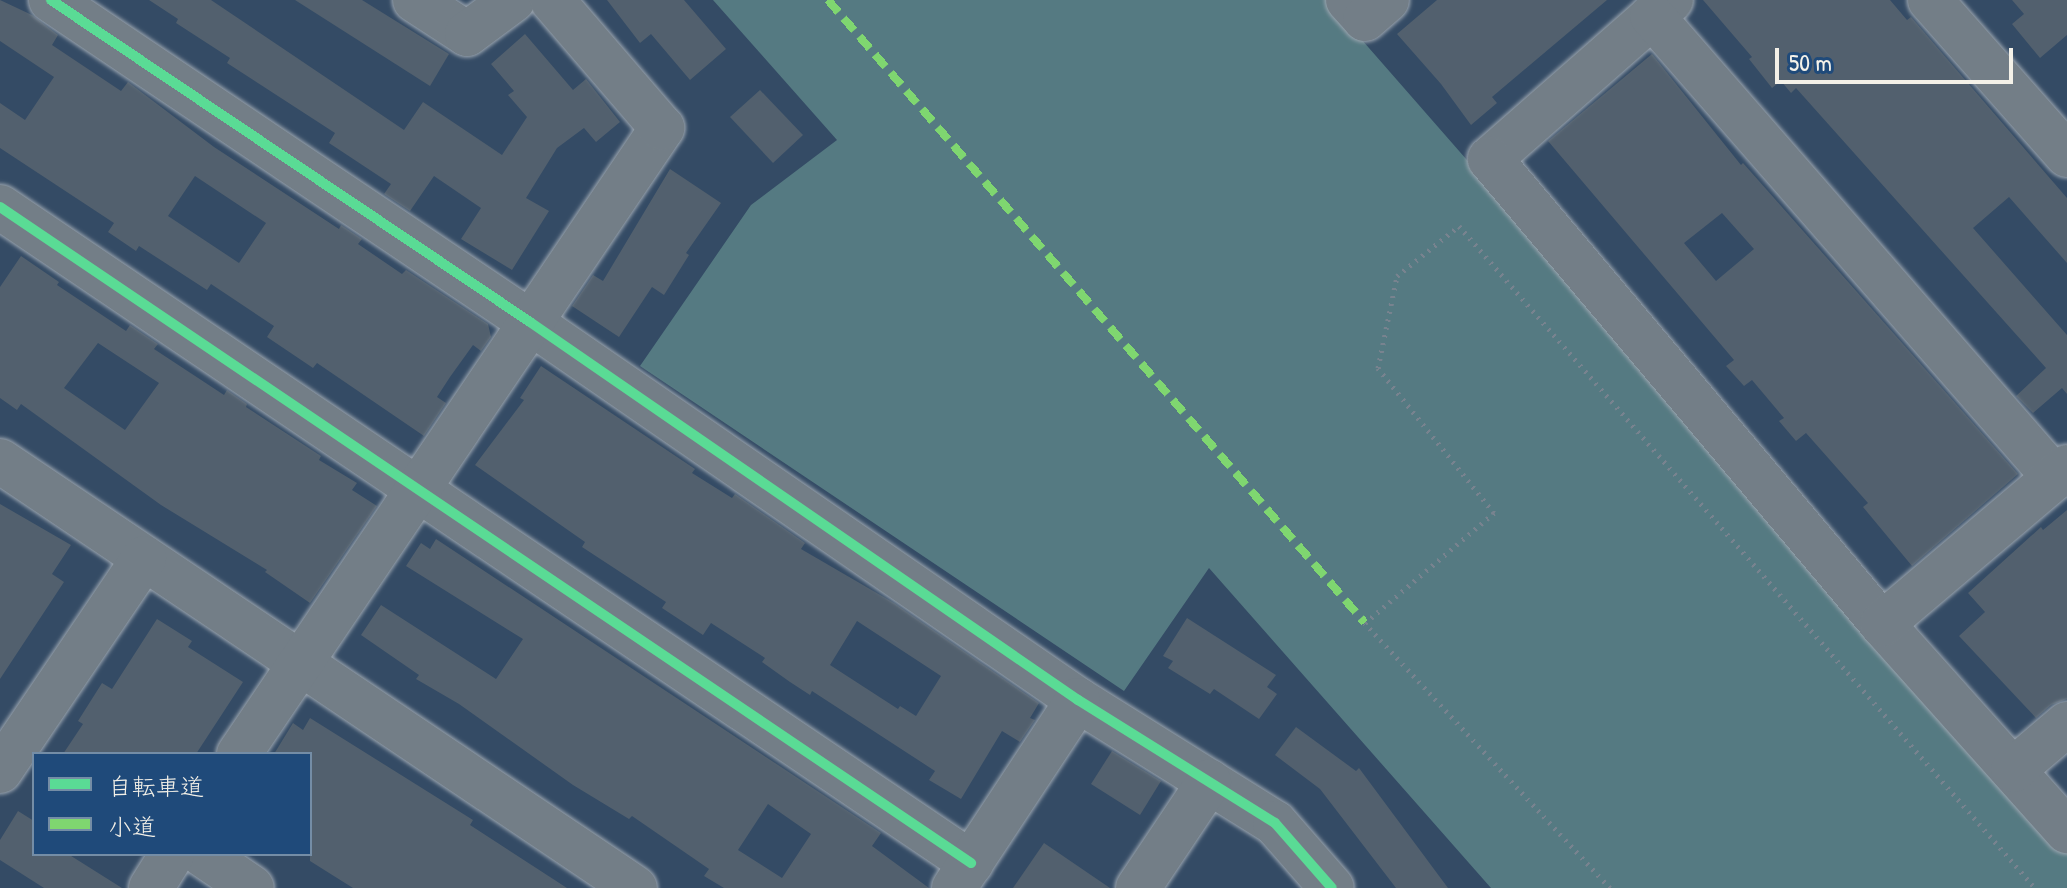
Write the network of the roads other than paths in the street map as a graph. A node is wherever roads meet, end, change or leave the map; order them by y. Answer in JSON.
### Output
{"nodes":[{"id":1,"x":51,"y":0,"type":"edge"},
{"id":2,"x":415,"y":0,"type":"edge"},
{"id":3,"x":513,"y":0,"type":"edge"},
{"id":4,"x":552,"y":0,"type":"edge"},
{"id":5,"x":1348,"y":0,"type":"edge"},
{"id":6,"x":1387,"y":0,"type":"edge"},
{"id":7,"x":1930,"y":0,"type":"edge"},
{"id":8,"x":1661,"y":8,"type":"edge"},
{"id":9,"x":2067,"y":155,"type":"edge"},
{"id":10,"x":0,"y":207,"type":"edge"},
{"id":11,"x":530,"y":322,"type":"junction"},
{"id":12,"x":0,"y":461,"type":"edge"},
{"id":13,"x":2061,"y":473,"type":"edge"},
{"id":14,"x":418,"y":488,"type":"junction"},
{"id":15,"x":144,"y":558,"type":"junction"},
{"id":16,"x":1882,"y":624,"type":"junction"},
{"id":17,"x":301,"y":662,"type":"junction"},
{"id":18,"x":1078,"y":700,"type":"junction"},
{"id":19,"x":2067,"y":724,"type":"edge"},
{"id":20,"x":7,"y":744,"type":"edge"},
{"id":21,"x":240,"y":752,"type":"edge"},
{"id":22,"x":2013,"y":770,"type":"junction"},
{"id":23,"x":1209,"y":782,"type":"junction"},
{"id":24,"x":2067,"y":831,"type":"edge"},
{"id":25,"x":171,"y":856,"type":"edge"},
{"id":26,"x":205,"y":856,"type":"edge"},
{"id":27,"x":962,"y":875,"type":"edge"},
{"id":28,"x":151,"y":888,"type":"edge"},
{"id":29,"x":252,"y":888,"type":"edge"},
{"id":30,"x":635,"y":888,"type":"edge"},
{"id":31,"x":1138,"y":888,"type":"edge"},
{"id":32,"x":1332,"y":888,"type":"edge"}],
"edges":[{"from":1,"to":11,"type":"street"},
{"from":2,"to":3,"type":"street"},
{"from":4,"to":11,"type":"street"},
{"from":5,"to":6,"type":"street"},
{"from":7,"to":9,"type":"street"},
{"from":8,"to":13,"type":"street"},
{"from":8,"to":16,"type":"street"},
{"from":10,"to":14,"type":"street"},
{"from":11,"to":14,"type":"street"},
{"from":11,"to":18,"type":"street"},
{"from":12,"to":15,"type":"street"},
{"from":13,"to":16,"type":"street"},
{"from":14,"to":17,"type":"street"},
{"from":14,"to":27,"type":"street"},
{"from":15,"to":17,"type":"street"},
{"from":15,"to":20,"type":"street"},
{"from":16,"to":22,"type":"street"},
{"from":17,"to":21,"type":"street"},
{"from":17,"to":30,"type":"street"},
{"from":18,"to":23,"type":"street"},
{"from":18,"to":27,"type":"street"},
{"from":19,"to":22,"type":"street"},
{"from":22,"to":24,"type":"street"},
{"from":23,"to":31,"type":"street"},
{"from":23,"to":32,"type":"street"},
{"from":25,"to":28,"type":"street"},
{"from":26,"to":29,"type":"street"}]}
